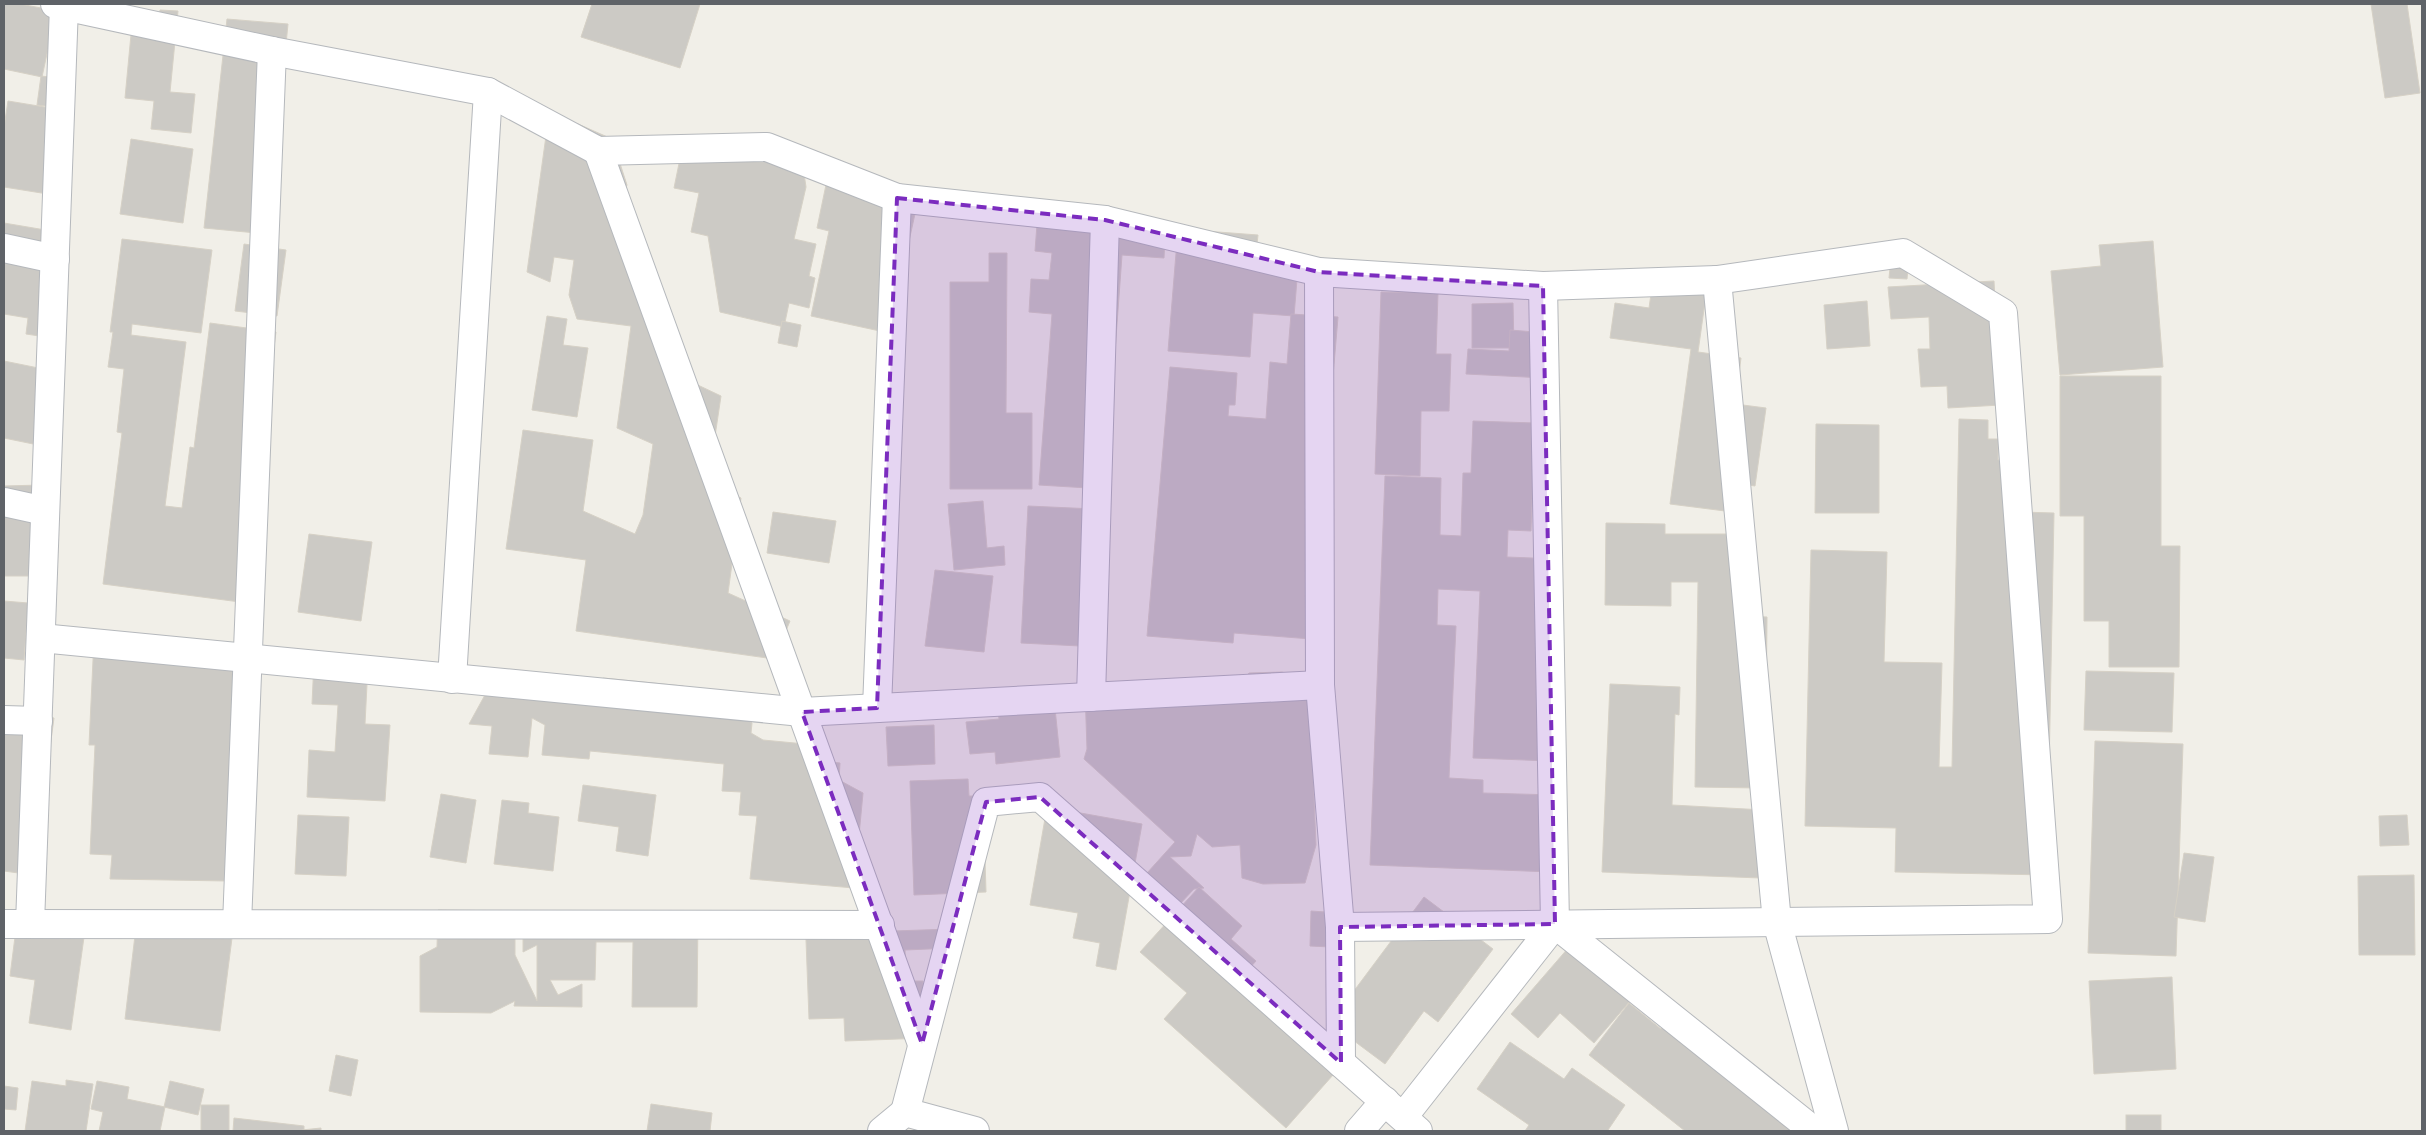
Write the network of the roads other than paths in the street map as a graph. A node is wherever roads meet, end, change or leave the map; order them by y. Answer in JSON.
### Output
{"nodes":[{"id":1,"x":60,"y":5,"type":"edge"},
{"id":2,"x":272,"y":51,"type":"junction"},
{"id":3,"x":488,"y":92,"type":"junction"},
{"id":4,"x":598,"y":151,"type":"junction"},
{"id":5,"x":897,"y":198,"type":"junction"},
{"id":6,"x":1105,"y":220,"type":"junction"},
{"id":7,"x":4,"y":248,"type":"edge"},
{"id":8,"x":55,"y":259,"type":"junction"},
{"id":9,"x":1319,"y":272,"type":"junction"},
{"id":10,"x":1717,"y":280,"type":"junction"},
{"id":11,"x":1543,"y":286,"type":"junction"},
{"id":12,"x":4,"y":502,"type":"edge"},
{"id":13,"x":46,"y":511,"type":"junction"},
{"id":14,"x":41,"y":638,"type":"junction"},
{"id":15,"x":249,"y":659,"type":"junction"},
{"id":16,"x":452,"y":679,"type":"junction"},
{"id":17,"x":1320,"y":685,"type":"junction"},
{"id":18,"x":1091,"y":697,"type":"junction"},
{"id":19,"x":877,"y":708,"type":"junction"},
{"id":20,"x":802,"y":712,"type":"junction"},
{"id":21,"x":4,"y":720,"type":"edge"},
{"id":22,"x":38,"y":721,"type":"junction"},
{"id":23,"x":1777,"y":922,"type":"junction"},
{"id":24,"x":17,"y":924,"type":"edge"},
{"id":25,"x":237,"y":924,"type":"junction"},
{"id":26,"x":1555,"y":924,"type":"junction"},
{"id":27,"x":880,"y":925,"type":"junction"},
{"id":28,"x":1340,"y":927,"type":"junction"},
{"id":29,"x":922,"y":1044,"type":"junction"},
{"id":30,"x":1341,"y":1063,"type":"junction"},
{"id":31,"x":905,"y":1112,"type":"junction"},
{"id":32,"x":1402,"y":1117,"type":"edge"},
{"id":33,"x":882,"y":1131,"type":"edge"},
{"id":34,"x":975,"y":1131,"type":"edge"},
{"id":35,"x":1359,"y":1131,"type":"edge"},
{"id":36,"x":1814,"y":1131,"type":"edge"},
{"id":37,"x":1834,"y":1131,"type":"edge"}],
"edges":[{"from":1,"to":2,"type":"street"},
{"from":1,"to":8,"type":"street"},
{"from":2,"to":3,"type":"street"},
{"from":2,"to":15,"type":"street"},
{"from":3,"to":4,"type":"street"},
{"from":3,"to":16,"type":"street"},
{"from":4,"to":5,"type":"street"},
{"from":4,"to":20,"type":"street"},
{"from":5,"to":6,"type":"street"},
{"from":5,"to":19,"type":"street"},
{"from":6,"to":9,"type":"street"},
{"from":6,"to":18,"type":"street"},
{"from":7,"to":8,"type":"street"},
{"from":8,"to":13,"type":"street"},
{"from":9,"to":11,"type":"street"},
{"from":9,"to":17,"type":"street"},
{"from":10,"to":11,"type":"street"},
{"from":10,"to":23,"type":"street"},
{"from":10,"to":23,"type":"street"},
{"from":11,"to":26,"type":"street"},
{"from":12,"to":13,"type":"street"},
{"from":13,"to":14,"type":"street"},
{"from":14,"to":15,"type":"street"},
{"from":14,"to":22,"type":"street"},
{"from":15,"to":16,"type":"street"},
{"from":15,"to":25,"type":"street"},
{"from":16,"to":20,"type":"street"},
{"from":17,"to":18,"type":"street"},
{"from":17,"to":28,"type":"street"},
{"from":18,"to":19,"type":"street"},
{"from":19,"to":20,"type":"street"},
{"from":20,"to":27,"type":"street"},
{"from":21,"to":22,"type":"street"},
{"from":22,"to":24,"type":"street"},
{"from":23,"to":26,"type":"street"},
{"from":23,"to":37,"type":"street"},
{"from":24,"to":25,"type":"street"},
{"from":25,"to":27,"type":"street"},
{"from":26,"to":28,"type":"street"},
{"from":26,"to":32,"type":"street"},
{"from":26,"to":36,"type":"street"},
{"from":27,"to":29,"type":"street"},
{"from":28,"to":30,"type":"street"},
{"from":29,"to":30,"type":"street"},
{"from":29,"to":31,"type":"street"},
{"from":30,"to":32,"type":"street"},
{"from":31,"to":33,"type":"street"},
{"from":31,"to":34,"type":"street"},
{"from":32,"to":35,"type":"street"}]}
